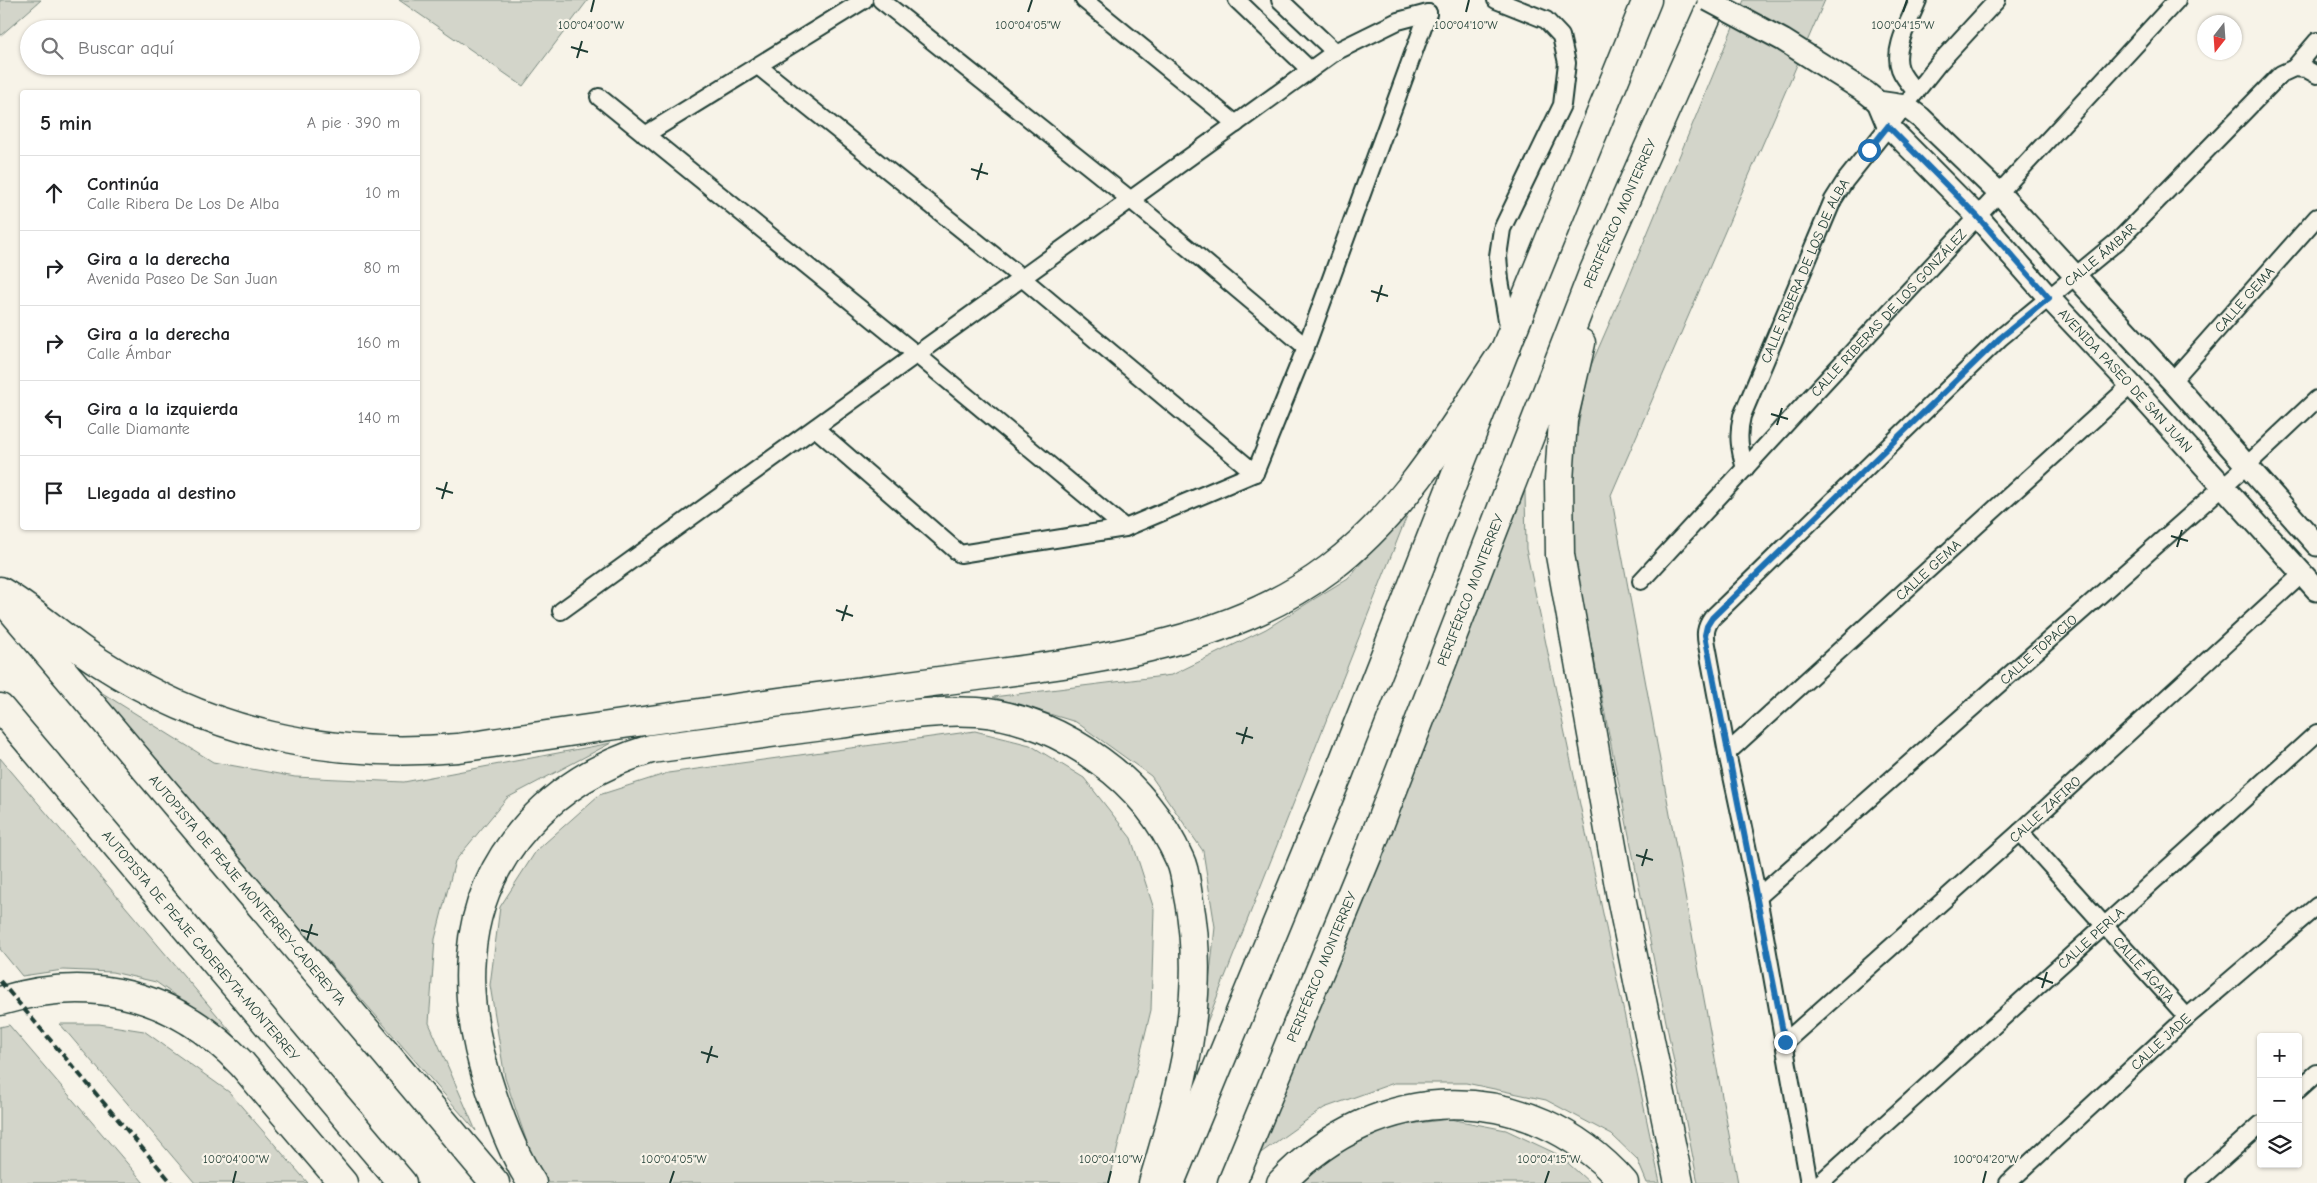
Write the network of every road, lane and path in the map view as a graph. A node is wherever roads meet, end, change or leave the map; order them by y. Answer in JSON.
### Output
{"nodes":[{"id":1,"x":864,"y":0,"type":"edge"},
{"id":2,"x":881,"y":0,"type":"edge"},
{"id":3,"x":1084,"y":0,"type":"edge"},
{"id":4,"x":1237,"y":0,"type":"edge"},
{"id":5,"x":1280,"y":0,"type":"edge"},
{"id":6,"x":1496,"y":0,"type":"edge"},
{"id":7,"x":1647,"y":0,"type":"edge"},
{"id":8,"x":1708,"y":0,"type":"edge"},
{"id":9,"x":1714,"y":0,"type":"edge"},
{"id":10,"x":1918,"y":0,"type":"edge"},
{"id":11,"x":1997,"y":0,"type":"edge"},
{"id":12,"x":2176,"y":0,"type":"edge"},
{"id":13,"x":2317,"y":41,"type":"edge"},
{"id":14,"x":1335,"y":52,"type":"junction"},
{"id":15,"x":758,"y":66,"type":"junction"},
{"id":16,"x":2294,"y":68,"type":"junction"},
{"id":17,"x":1310,"y":70,"type":"junction"},
{"id":18,"x":2317,"y":75,"type":"edge"},
{"id":19,"x":599,"y":97,"type":"dead end"},
{"id":20,"x":1872,"y":97,"type":"junction"},
{"id":21,"x":1910,"y":99,"type":"junction"},
{"id":22,"x":1236,"y":124,"type":"junction"},
{"id":23,"x":1888,"y":126,"type":"junction"},
{"id":24,"x":645,"y":135,"type":"junction"},
{"id":25,"x":1999,"y":193,"type":"junction"},
{"id":26,"x":1131,"y":200,"type":"junction"},
{"id":27,"x":1977,"y":216,"type":"junction"},
{"id":28,"x":2317,"y":217,"type":"edge"},
{"id":29,"x":1593,"y":273,"type":"junction"},
{"id":30,"x":2076,"y":276,"type":"junction"},
{"id":31,"x":1022,"y":278,"type":"junction"},
{"id":32,"x":2049,"y":298,"type":"junction"},
{"id":33,"x":1508,"y":342,"type":"junction"},
{"id":34,"x":1306,"y":347,"type":"junction"},
{"id":35,"x":916,"y":354,"type":"junction"},
{"id":36,"x":2172,"y":381,"type":"junction"},
{"id":37,"x":2131,"y":385,"type":"junction"},
{"id":38,"x":2317,"y":400,"type":"edge"},
{"id":39,"x":814,"y":428,"type":"junction"},
{"id":40,"x":2246,"y":466,"type":"junction"},
{"id":41,"x":1745,"y":469,"type":"junction"},
{"id":42,"x":1255,"y":473,"type":"junction"},
{"id":43,"x":2223,"y":485,"type":"junction"},
{"id":44,"x":1125,"y":528,"type":"junction"},
{"id":45,"x":2317,"y":545,"type":"edge"},
{"id":46,"x":2302,"y":574,"type":"junction"},
{"id":47,"x":1641,"y":581,"type":"dead end"},
{"id":48,"x":2317,"y":590,"type":"edge"},
{"id":49,"x":0,"y":591,"type":"edge"},
{"id":50,"x":0,"y":597,"type":"edge"},
{"id":51,"x":561,"y":611,"type":"dead end"},
{"id":52,"x":0,"y":708,"type":"edge"},
{"id":53,"x":2317,"y":733,"type":"edge"},
{"id":54,"x":1726,"y":753,"type":"junction"},
{"id":55,"x":2020,"y":832,"type":"junction"},
{"id":56,"x":1758,"y":897,"type":"junction"},
{"id":57,"x":2317,"y":906,"type":"edge"},
{"id":58,"x":2104,"y":926,"type":"junction"},
{"id":59,"x":0,"y":1001,"type":"edge"},
{"id":60,"x":2186,"y":1017,"type":"junction"},
{"id":61,"x":1785,"y":1042,"type":"junction"},
{"id":62,"x":2317,"y":1074,"type":"edge"},
{"id":63,"x":2302,"y":1087,"type":"edge"},
{"id":64,"x":2257,"y":1128,"type":"edge"},
{"id":65,"x":343,"y":1183,"type":"edge"},
{"id":66,"x":402,"y":1183,"type":"edge"},
{"id":67,"x":495,"y":1183,"type":"edge"},
{"id":68,"x":532,"y":1183,"type":"edge"},
{"id":69,"x":1153,"y":1183,"type":"edge"},
{"id":70,"x":1170,"y":1183,"type":"edge"},
{"id":71,"x":1232,"y":1183,"type":"edge"},
{"id":72,"x":1281,"y":1183,"type":"edge"},
{"id":73,"x":1624,"y":1183,"type":"edge"},
{"id":74,"x":1679,"y":1183,"type":"edge"},
{"id":75,"x":1809,"y":1183,"type":"edge"},
{"id":76,"x":1820,"y":1183,"type":"edge"},
{"id":77,"x":2008,"y":1183,"type":"edge"},
{"id":78,"x":2195,"y":1183,"type":"edge"}],
"edges":[{"from":1,"to":15,"type":"street"},
{"from":2,"to":26,"type":"street"},
{"from":3,"to":22,"type":"street"},
{"from":4,"to":17,"type":"street"},
{"from":5,"to":14,"type":"street"},
{"from":6,"to":33,"type":"street"},
{"from":7,"to":33,"type":"highway"},
{"from":8,"to":20,"type":"street","bridge":true},
{"from":9,"to":29,"type":"highway","name":"PERIFÉRICO MONTERREY"},
{"from":10,"to":21,"type":"street"},
{"from":11,"to":21,"type":"street","name":"CALLE RIBERA DE LOS DE ALBA"},
{"from":12,"to":25,"type":"street","name":"CALLE RIBERAS DE LOS GONZÁLEZ"},
{"from":13,"to":16,"type":"street","name":"CALLE ÁMBAR"},
{"from":14,"to":17,"type":"street"},
{"from":14,"to":34,"type":"street"},
{"from":15,"to":24,"type":"street"},
{"from":15,"to":31,"type":"street"},
{"from":16,"to":18,"type":"street"},
{"from":16,"to":30,"type":"street","name":"CALLE ÁMBAR"},
{"from":17,"to":22,"type":"street"},
{"from":19,"to":24,"type":"street"},
{"from":20,"to":21,"type":"street"},
{"from":20,"to":23,"type":"street","name":"AVENIDA PASEO DE SAN JUAN"},
{"from":21,"to":23,"type":"street","name":"CALLE RIBERA DE LOS DE ALBA"},
{"from":21,"to":25,"type":"street"},
{"from":22,"to":26,"type":"street"},
{"from":23,"to":27,"type":"street","name":"AVENIDA PASEO DE SAN JUAN"},
{"from":23,"to":41,"type":"street","name":"CALLE RIBERA DE LOS DE ALBA"},
{"from":24,"to":35,"type":"street"},
{"from":25,"to":27,"type":"street","name":"CALLE RIBERAS DE LOS GONZÁLEZ"},
{"from":25,"to":30,"type":"street"},
{"from":26,"to":31,"type":"street"},
{"from":26,"to":34,"type":"street"},
{"from":27,"to":32,"type":"street","name":"AVENIDA PASEO DE SAN JUAN"},
{"from":27,"to":41,"type":"street","name":"CALLE RIBERAS DE LOS GONZÁLEZ"},
{"from":28,"to":36,"type":"street","name":"CALLE GEMA"},
{"from":29,"to":71,"type":"highway","name":"PERIFÉRICO MONTERREY"},
{"from":29,"to":74,"type":"highway"},
{"from":30,"to":32,"type":"street","name":"CALLE ÁMBAR"},
{"from":30,"to":36,"type":"street"},
{"from":31,"to":35,"type":"street"},
{"from":31,"to":42,"type":"street"},
{"from":32,"to":37,"type":"street","name":"AVENIDA PASEO DE SAN JUAN"},
{"from":32,"to":54,"type":"street","name":"CALLE ÁMBAR"},
{"from":33,"to":49,"type":"highway"},
{"from":33,"to":70,"type":"highway"},
{"from":34,"to":42,"type":"street"},
{"from":35,"to":39,"type":"street"},
{"from":35,"to":44,"type":"street"},
{"from":36,"to":40,"type":"street"},
{"from":37,"to":43,"type":"street","name":"AVENIDA PASEO DE SAN JUAN"},
{"from":37,"to":54,"type":"street","name":"CALLE GEMA"},
{"from":38,"to":40,"type":"street","name":"CALLE TOPACIO"},
{"from":39,"to":44,"type":"street"},
{"from":39,"to":51,"type":"street"},
{"from":40,"to":43,"type":"street","name":"CALLE TOPACIO"},
{"from":40,"to":45,"type":"street"},
{"from":41,"to":47,"type":"street","name":"CALLE RIBERAS DE LOS GONZÁLEZ"},
{"from":42,"to":44,"type":"street"},
{"from":43,"to":46,"type":"street","name":"AVENIDA PASEO DE SAN JUAN"},
{"from":43,"to":56,"type":"street","name":"CALLE TOPACIO"},
{"from":46,"to":48,"type":"street","name":"AVENIDA PASEO DE SAN JUAN"},
{"from":46,"to":55,"type":"street","name":"CALLE ZAFIRO"},
{"from":50,"to":67,"type":"highway","name":"AUTOPISTA DE PEAJE MONTERREY-CADEREYTA"},
{"from":52,"to":66,"type":"highway","name":"AUTOPISTA DE PEAJE CADEREYTA-MONTERREY"},
{"from":53,"to":58,"type":"street","name":"CALLE PERLA"},
{"from":54,"to":56,"type":"street"},
{"from":55,"to":58,"type":"street","name":"CALLE ÁGATA"},
{"from":55,"to":61,"type":"street","name":"CALLE ZAFIRO"},
{"from":56,"to":61,"type":"street"},
{"from":57,"to":60,"type":"street","name":"CALLE JADE"},
{"from":58,"to":60,"type":"street","name":"CALLE ÁGATA"},
{"from":58,"to":76,"type":"street","name":"CALLE PERLA"},
{"from":59,"to":65,"type":"highway"},
{"from":60,"to":77,"type":"street","name":"CALLE JADE"},
{"from":61,"to":75,"type":"street"},
{"from":62,"to":63,"type":"street"},
{"from":64,"to":78,"type":"street"},
{"from":68,"to":69,"type":"highway"},
{"from":72,"to":73,"type":"highway"}]}
